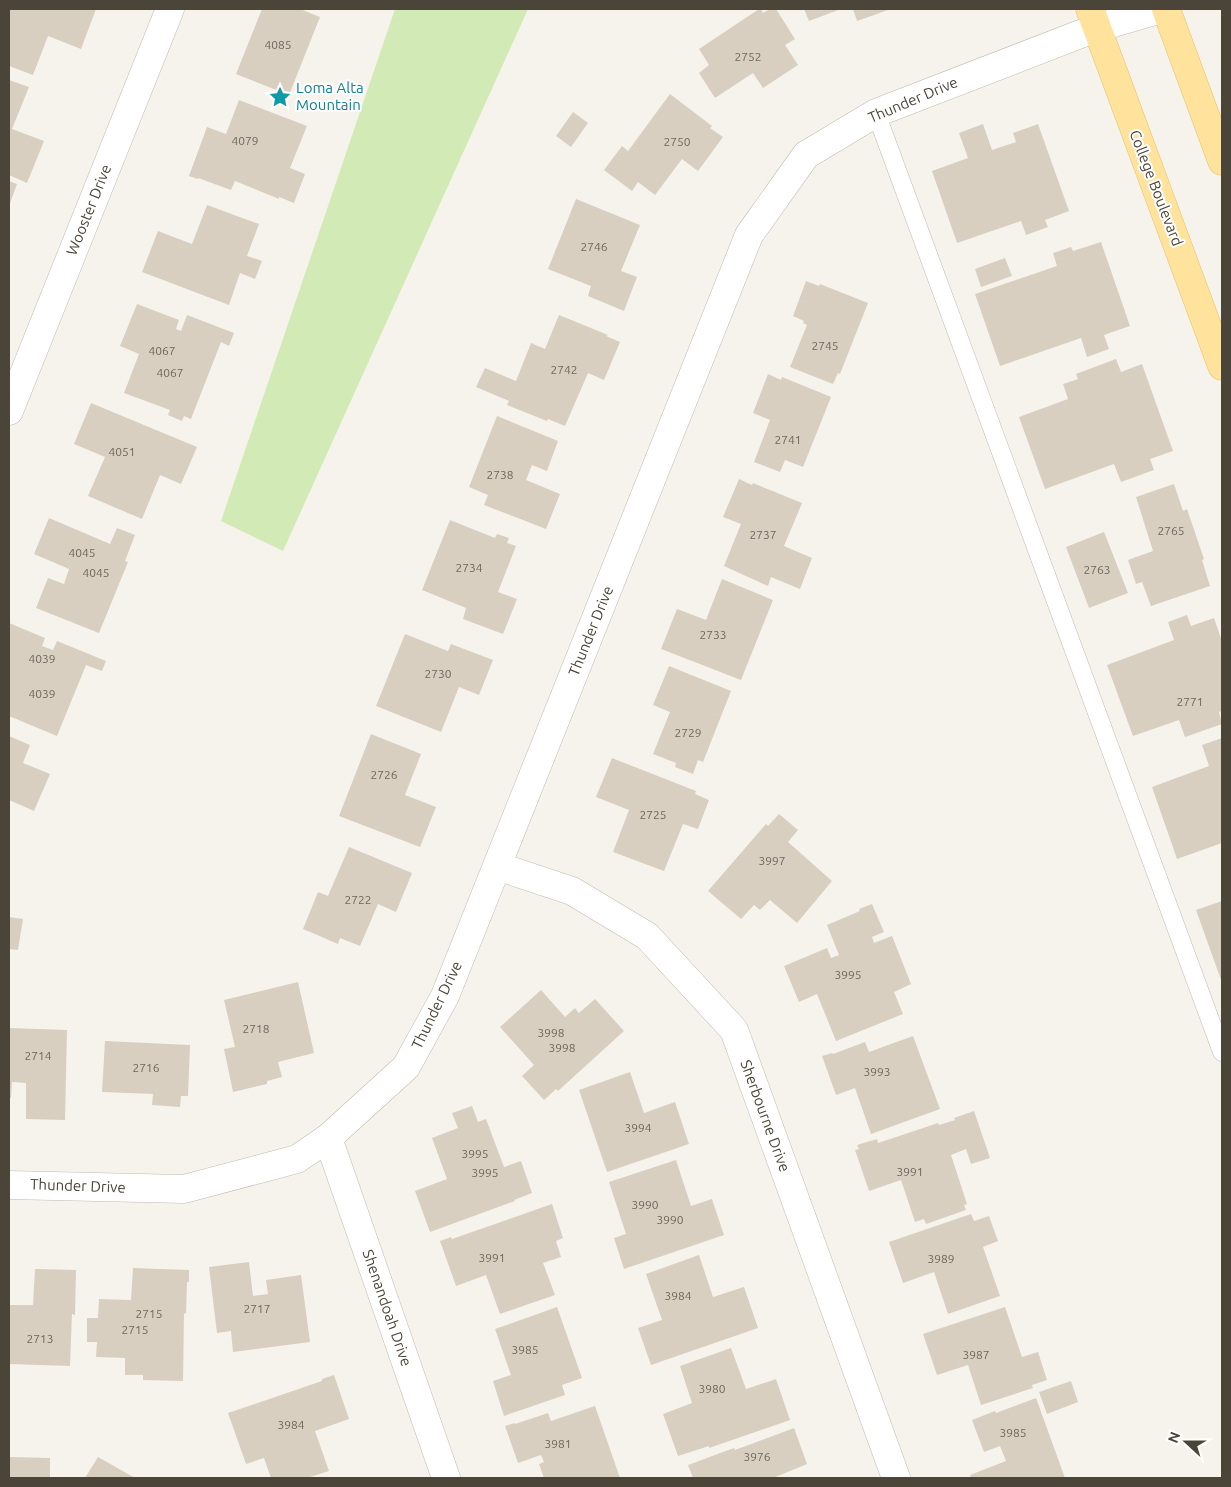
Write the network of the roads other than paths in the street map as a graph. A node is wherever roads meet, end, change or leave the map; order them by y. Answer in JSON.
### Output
{"nodes":[{"id":1,"x":170,"y":9,"type":"edge"},
{"id":2,"x":1161,"y":9,"type":"edge"},
{"id":3,"x":1166,"y":9,"type":"edge"},
{"id":4,"x":1093,"y":18,"type":"edge"},
{"id":5,"x":876,"y":113,"type":"junction"},
{"id":6,"x":1222,"y":162,"type":"edge"},
{"id":7,"x":1222,"y":366,"type":"edge"},
{"id":8,"x":9,"y":411,"type":"edge"},
{"id":9,"x":498,"y":866,"type":"junction"},
{"id":10,"x":1222,"y":1052,"type":"edge"},
{"id":11,"x":328,"y":1138,"type":"junction"},
{"id":12,"x":9,"y":1184,"type":"edge"},
{"id":13,"x":446,"y":1478,"type":"edge"},
{"id":14,"x":896,"y":1478,"type":"edge"}],
"edges":[{"from":1,"to":8,"type":"street","name":"Wooster Drive"},
{"from":2,"to":4,"type":"street","name":"Thunder Drive"},
{"from":3,"to":6,"type":"main road"},
{"from":4,"to":5,"type":"street","name":"Thunder Drive"},
{"from":4,"to":7,"type":"main road","name":"College Boulevard"},
{"from":5,"to":9,"type":"street","name":"Thunder Drive"},
{"from":5,"to":10,"type":"lane"},
{"from":9,"to":11,"type":"street","name":"Thunder Drive"},
{"from":9,"to":14,"type":"street","name":"Sherbourne Drive"},
{"from":11,"to":12,"type":"street","name":"Thunder Drive"},
{"from":11,"to":13,"type":"street","name":"Shenandoah Drive"}]}
